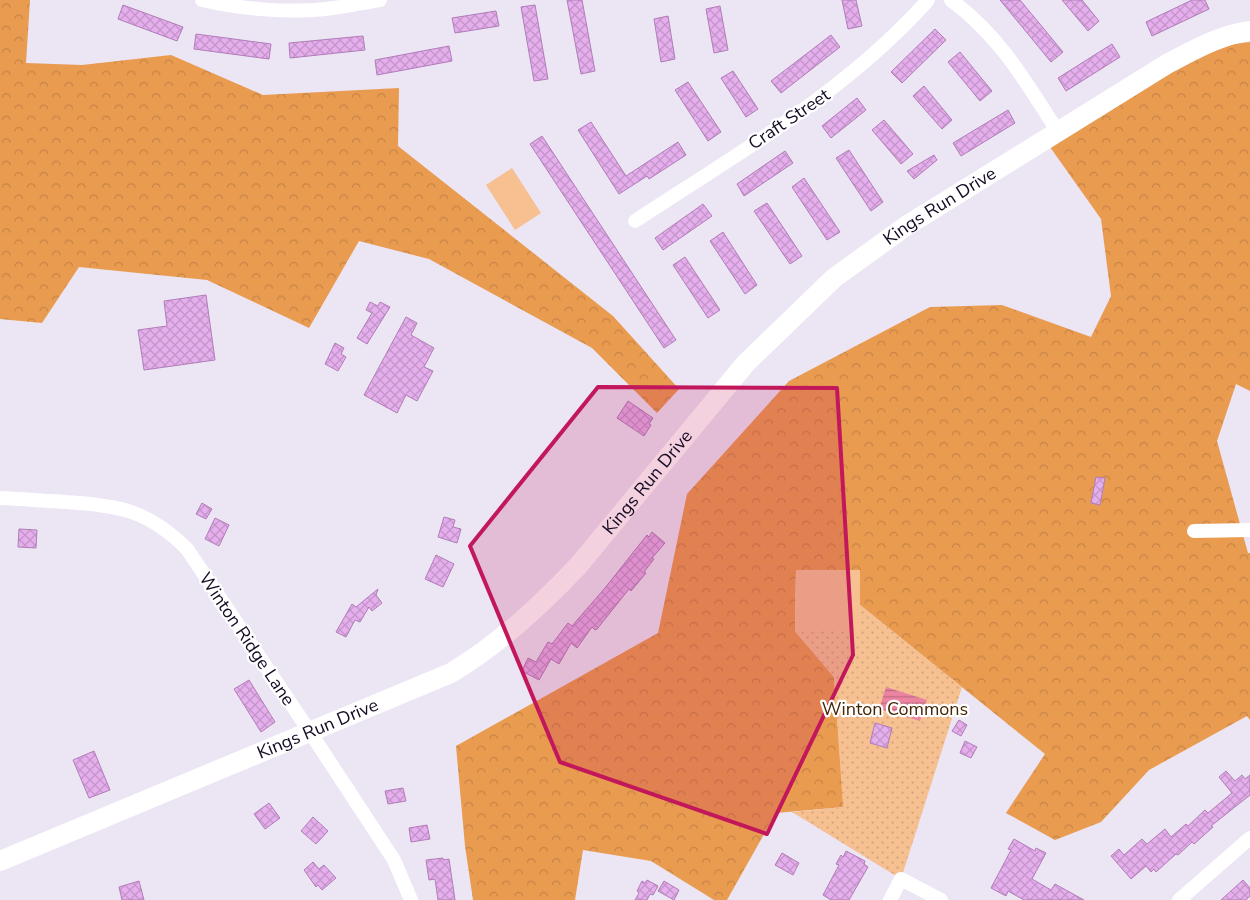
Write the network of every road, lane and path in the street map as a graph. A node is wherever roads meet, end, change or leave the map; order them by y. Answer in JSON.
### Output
{"nodes":[{"id":1,"x":202,"y":0,"type":"edge"},
{"id":2,"x":380,"y":0,"type":"edge"},
{"id":3,"x":928,"y":0,"type":"edge"},
{"id":4,"x":951,"y":0,"type":"edge"},
{"id":5,"x":240,"y":3,"type":"edge"},
{"id":6,"x":1250,"y":31,"type":"edge"},
{"id":7,"x":1058,"y":132,"type":"junction"},
{"id":8,"x":635,"y":221,"type":"dead end"},
{"id":9,"x":0,"y":498,"type":"edge"},
{"id":10,"x":1250,"y":530,"type":"edge"},
{"id":11,"x":1194,"y":531,"type":"dead end"},
{"id":12,"x":310,"y":732,"type":"junction"},
{"id":13,"x":1250,"y":838,"type":"edge"},
{"id":14,"x":0,"y":861,"type":"edge"},
{"id":15,"x":411,"y":900,"type":"edge"},
{"id":16,"x":890,"y":900,"type":"edge"},
{"id":17,"x":941,"y":900,"type":"edge"},
{"id":18,"x":1179,"y":900,"type":"edge"}],
"edges":[{"from":1,"to":5,"type":"street"},
{"from":2,"to":5,"type":"street"},
{"from":3,"to":8,"type":"street","name":"Craft Street"},
{"from":4,"to":7,"type":"street"},
{"from":6,"to":7,"type":"street","name":"Kings Run Drive"},
{"from":7,"to":12,"type":"street","name":"Kings Run Drive"},
{"from":9,"to":12,"type":"street","name":"Winton Ridge Lane"},
{"from":10,"to":11,"type":"street"},
{"from":12,"to":14,"type":"street","name":"Kings Run Drive"},
{"from":12,"to":15,"type":"street","name":"Winton Ridge Lane"},
{"from":13,"to":18,"type":"street"},
{"from":16,"to":17,"type":"street"}]}
